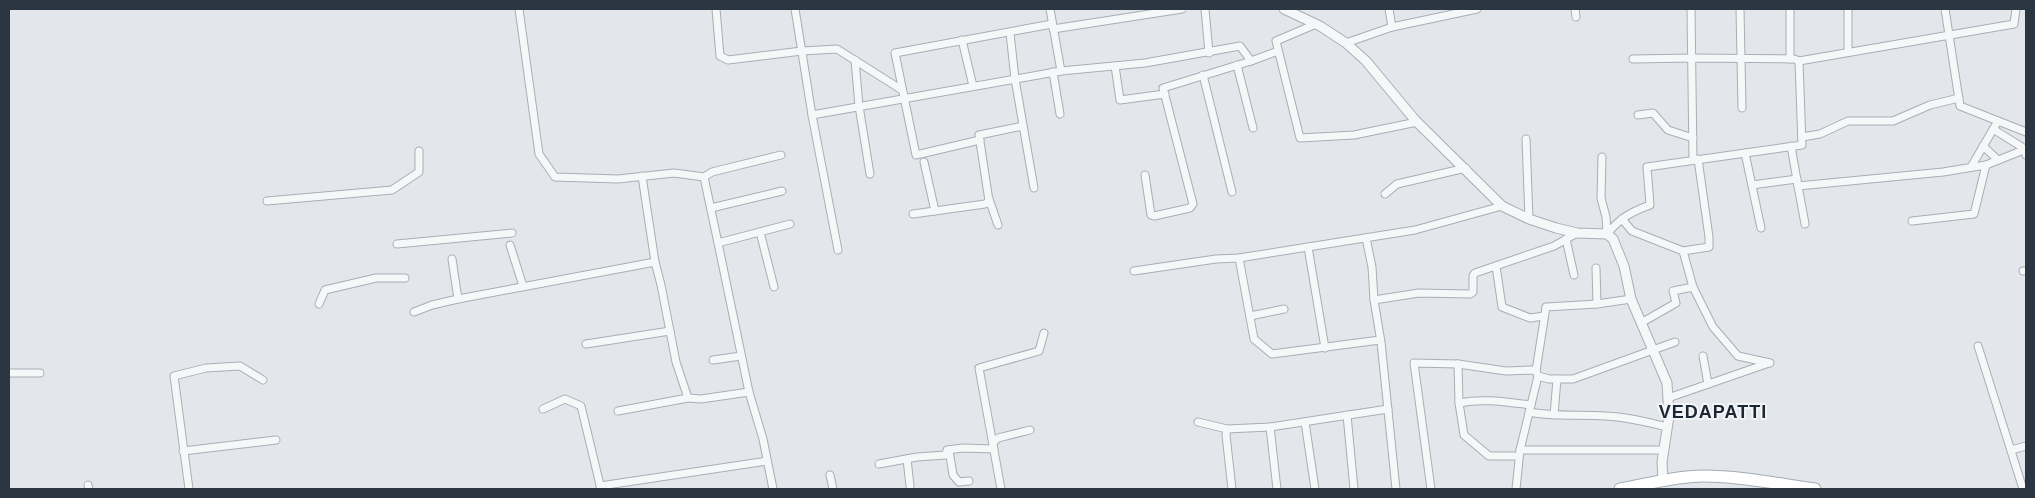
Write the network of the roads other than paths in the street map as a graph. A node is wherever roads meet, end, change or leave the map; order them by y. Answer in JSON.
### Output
{"nodes":[{"id":1,"x":519,"y":9,"type":"edge"},
{"id":2,"x":716,"y":9,"type":"edge"},
{"id":3,"x":795,"y":9,"type":"edge"},
{"id":4,"x":1050,"y":9,"type":"edge"},
{"id":5,"x":1182,"y":9,"type":"edge"},
{"id":6,"x":1205,"y":9,"type":"edge"},
{"id":7,"x":1284,"y":9,"type":"edge"},
{"id":8,"x":1389,"y":9,"type":"edge"},
{"id":9,"x":1477,"y":9,"type":"edge"},
{"id":10,"x":1691,"y":9,"type":"edge"},
{"id":11,"x":1740,"y":9,"type":"edge"},
{"id":12,"x":1790,"y":9,"type":"edge"},
{"id":13,"x":1848,"y":9,"type":"edge"},
{"id":14,"x":1945,"y":9,"type":"edge"},
{"id":15,"x":2016,"y":9,"type":"edge"},
{"id":16,"x":1316,"y":24,"type":"junction"},
{"id":17,"x":1053,"y":27,"type":"junction"},
{"id":18,"x":1392,"y":27,"type":"junction"},
{"id":19,"x":1010,"y":33,"type":"junction"},
{"id":20,"x":1950,"y":35,"type":"junction"},
{"id":21,"x":962,"y":40,"type":"junction"},
{"id":22,"x":1346,"y":43,"type":"junction"},
{"id":23,"x":802,"y":51,"type":"junction"},
{"id":24,"x":1278,"y":51,"type":"junction"},
{"id":25,"x":1848,"y":52,"type":"junction"},
{"id":26,"x":1209,"y":53,"type":"junction"},
{"id":27,"x":1692,"y":58,"type":"junction"},
{"id":28,"x":1741,"y":58,"type":"junction"},
{"id":29,"x":1633,"y":59,"type":"dead end"},
{"id":30,"x":1790,"y":59,"type":"junction"},
{"id":31,"x":855,"y":60,"type":"junction"},
{"id":32,"x":1251,"y":61,"type":"junction"},
{"id":33,"x":1799,"y":61,"type":"junction"},
{"id":34,"x":1237,"y":65,"type":"junction"},
{"id":35,"x":1115,"y":66,"type":"junction"},
{"id":36,"x":1057,"y":72,"type":"junction"},
{"id":37,"x":1203,"y":75,"type":"junction"},
{"id":38,"x":1015,"y":79,"type":"junction"},
{"id":39,"x":972,"y":86,"type":"junction"},
{"id":40,"x":903,"y":94,"type":"junction"},
{"id":41,"x":1165,"y":94,"type":"junction"},
{"id":42,"x":1959,"y":98,"type":"junction"},
{"id":43,"x":858,"y":106,"type":"junction"},
{"id":44,"x":1742,"y":108,"type":"dead end"},
{"id":45,"x":1060,"y":114,"type":"dead end"},
{"id":46,"x":812,"y":115,"type":"junction"},
{"id":47,"x":1638,"y":115,"type":"dead end"},
{"id":48,"x":1998,"y":121,"type":"junction"},
{"id":49,"x":1416,"y":122,"type":"junction"},
{"id":50,"x":1023,"y":126,"type":"junction"},
{"id":51,"x":1253,"y":128,"type":"dead end"},
{"id":52,"x":1993,"y":129,"type":"junction"},
{"id":53,"x":2026,"y":132,"type":"edge"},
{"id":54,"x":1802,"y":137,"type":"junction"},
{"id":55,"x":1526,"y":138,"type":"dead end"},
{"id":56,"x":1693,"y":138,"type":"junction"},
{"id":57,"x":980,"y":140,"type":"junction"},
{"id":58,"x":1791,"y":146,"type":"junction"},
{"id":59,"x":1983,"y":146,"type":"junction"},
{"id":60,"x":419,"y":151,"type":"dead end"},
{"id":61,"x":2026,"y":151,"type":"edge"},
{"id":62,"x":1745,"y":153,"type":"junction"},
{"id":63,"x":781,"y":155,"type":"dead end"},
{"id":64,"x":1602,"y":157,"type":"dead end"},
{"id":65,"x":1696,"y":160,"type":"junction"},
{"id":66,"x":1998,"y":160,"type":"junction"},
{"id":67,"x":924,"y":162,"type":"dead end"},
{"id":68,"x":1986,"y":165,"type":"junction"},
{"id":69,"x":1971,"y":167,"type":"junction"},
{"id":70,"x":1466,"y":168,"type":"junction"},
{"id":71,"x":870,"y":174,"type":"dead end"},
{"id":72,"x":1145,"y":175,"type":"dead end"},
{"id":73,"x":642,"y":176,"type":"junction"},
{"id":74,"x":704,"y":177,"type":"junction"},
{"id":75,"x":1797,"y":182,"type":"junction"},
{"id":76,"x":1752,"y":185,"type":"junction"},
{"id":77,"x":1034,"y":188,"type":"dead end"},
{"id":78,"x":782,"y":191,"type":"dead end"},
{"id":79,"x":1232,"y":192,"type":"dead end"},
{"id":80,"x":1385,"y":194,"type":"dead end"},
{"id":81,"x":989,"y":199,"type":"junction"},
{"id":82,"x":267,"y":201,"type":"dead end"},
{"id":83,"x":1502,"y":206,"type":"junction"},
{"id":84,"x":711,"y":208,"type":"junction"},
{"id":85,"x":935,"y":211,"type":"junction"},
{"id":86,"x":913,"y":214,"type":"dead end"},
{"id":87,"x":1529,"y":218,"type":"junction"},
{"id":88,"x":1622,"y":219,"type":"junction"},
{"id":89,"x":1912,"y":221,"type":"dead end"},
{"id":90,"x":790,"y":224,"type":"dead end"},
{"id":91,"x":1805,"y":224,"type":"dead end"},
{"id":92,"x":998,"y":225,"type":"dead end"},
{"id":93,"x":1761,"y":228,"type":"dead end"},
{"id":94,"x":760,"y":232,"type":"junction"},
{"id":95,"x":512,"y":233,"type":"dead end"},
{"id":96,"x":1577,"y":233,"type":"junction"},
{"id":97,"x":1607,"y":234,"type":"junction"},
{"id":98,"x":1366,"y":238,"type":"junction"},
{"id":99,"x":1566,"y":239,"type":"junction"},
{"id":100,"x":718,"y":243,"type":"junction"},
{"id":101,"x":397,"y":244,"type":"dead end"},
{"id":102,"x":510,"y":245,"type":"dead end"},
{"id":103,"x":1308,"y":247,"type":"junction"},
{"id":104,"x":838,"y":250,"type":"dead end"},
{"id":105,"x":1683,"y":251,"type":"junction"},
{"id":106,"x":1239,"y":258,"type":"junction"},
{"id":107,"x":452,"y":259,"type":"dead end"},
{"id":108,"x":655,"y":262,"type":"junction"},
{"id":109,"x":1496,"y":266,"type":"junction"},
{"id":110,"x":1596,"y":268,"type":"dead end"},
{"id":111,"x":1134,"y":272,"type":"dead end"},
{"id":112,"x":1574,"y":275,"type":"dead end"},
{"id":113,"x":405,"y":278,"type":"dead end"},
{"id":114,"x":523,"y":286,"type":"junction"},
{"id":115,"x":774,"y":287,"type":"dead end"},
{"id":116,"x":1693,"y":287,"type":"junction"},
{"id":117,"x":458,"y":299,"type":"junction"},
{"id":118,"x":1631,"y":299,"type":"junction"},
{"id":119,"x":1374,"y":300,"type":"junction"},
{"id":120,"x":319,"y":304,"type":"dead end"},
{"id":121,"x":1597,"y":304,"type":"junction"},
{"id":122,"x":1284,"y":310,"type":"dead end"},
{"id":123,"x":414,"y":312,"type":"dead end"},
{"id":124,"x":1250,"y":316,"type":"junction"},
{"id":125,"x":1544,"y":316,"type":"junction"},
{"id":126,"x":1641,"y":323,"type":"junction"},
{"id":127,"x":670,"y":331,"type":"junction"},
{"id":128,"x":1044,"y":333,"type":"dead end"},
{"id":129,"x":1380,"y":340,"type":"junction"},
{"id":130,"x":1675,"y":342,"type":"dead end"},
{"id":131,"x":586,"y":344,"type":"dead end"},
{"id":132,"x":1978,"y":346,"type":"dead end"},
{"id":133,"x":1325,"y":348,"type":"junction"},
{"id":134,"x":1652,"y":351,"type":"junction"},
{"id":135,"x":741,"y":356,"type":"junction"},
{"id":136,"x":1703,"y":356,"type":"dead end"},
{"id":137,"x":713,"y":360,"type":"dead end"},
{"id":138,"x":1458,"y":364,"type":"junction"},
{"id":139,"x":40,"y":372,"type":"dead end"},
{"id":140,"x":9,"y":373,"type":"edge"},
{"id":141,"x":1537,"y":374,"type":"junction"},
{"id":142,"x":1557,"y":379,"type":"junction"},
{"id":143,"x":263,"y":380,"type":"dead end"},
{"id":144,"x":1708,"y":384,"type":"junction"},
{"id":145,"x":749,"y":392,"type":"junction"},
{"id":146,"x":688,"y":398,"type":"junction"},
{"id":147,"x":1668,"y":398,"type":"junction"},
{"id":148,"x":1459,"y":403,"type":"junction"},
{"id":149,"x":1530,"y":408,"type":"junction"},
{"id":150,"x":543,"y":409,"type":"dead end"},
{"id":151,"x":1388,"y":409,"type":"junction"},
{"id":152,"x":618,"y":411,"type":"dead end"},
{"id":153,"x":1347,"y":415,"type":"junction"},
{"id":154,"x":1554,"y":415,"type":"junction"},
{"id":155,"x":1198,"y":422,"type":"dead end"},
{"id":156,"x":1305,"y":422,"type":"junction"},
{"id":157,"x":1270,"y":427,"type":"junction"},
{"id":158,"x":1667,"y":427,"type":"junction"},
{"id":159,"x":1227,"y":429,"type":"junction"},
{"id":160,"x":1030,"y":430,"type":"dead end"},
{"id":161,"x":276,"y":440,"type":"dead end"},
{"id":162,"x":993,"y":446,"type":"junction"},
{"id":163,"x":2026,"y":446,"type":"edge"},
{"id":164,"x":949,"y":450,"type":"junction"},
{"id":165,"x":1664,"y":450,"type":"junction"},
{"id":166,"x":2011,"y":450,"type":"junction"},
{"id":167,"x":183,"y":451,"type":"junction"},
{"id":168,"x":1519,"y":453,"type":"junction"},
{"id":169,"x":907,"y":459,"type":"junction"},
{"id":170,"x":768,"y":461,"type":"junction"},
{"id":171,"x":879,"y":464,"type":"dead end"},
{"id":172,"x":830,"y":475,"type":"dead end"},
{"id":173,"x":969,"y":481,"type":"dead end"},
{"id":174,"x":1663,"y":481,"type":"junction"},
{"id":175,"x":910,"y":486,"type":"dead end"},
{"id":176,"x":1775,"y":486,"type":"edge"},
{"id":177,"x":600,"y":488,"type":"edge"},
{"id":178,"x":189,"y":489,"type":"edge"},
{"id":179,"x":774,"y":489,"type":"edge"},
{"id":180,"x":833,"y":489,"type":"edge"},
{"id":181,"x":1001,"y":489,"type":"edge"},
{"id":182,"x":1232,"y":489,"type":"edge"},
{"id":183,"x":1276,"y":489,"type":"edge"},
{"id":184,"x":1315,"y":489,"type":"edge"},
{"id":185,"x":1354,"y":489,"type":"edge"},
{"id":186,"x":1396,"y":489,"type":"edge"},
{"id":187,"x":1431,"y":489,"type":"edge"},
{"id":188,"x":1516,"y":489,"type":"edge"},
{"id":189,"x":1620,"y":489,"type":"edge"},
{"id":190,"x":1815,"y":489,"type":"edge"},
{"id":191,"x":2021,"y":489,"type":"edge"}],
"edges":[{"from":1,"to":73,"type":"street"},
{"from":2,"to":23,"type":"street"},
{"from":3,"to":23,"type":"street"},
{"from":4,"to":17,"type":"street"},
{"from":5,"to":17,"type":"street"},
{"from":6,"to":26,"type":"street"},
{"from":7,"to":16,"type":"street"},
{"from":8,"to":18,"type":"street"},
{"from":9,"to":18,"type":"street"},
{"from":10,"to":27,"type":"street"},
{"from":11,"to":28,"type":"street"},
{"from":12,"to":30,"type":"street"},
{"from":13,"to":25,"type":"street"},
{"from":14,"to":20,"type":"street"},
{"from":15,"to":20,"type":"street"},
{"from":16,"to":22,"type":"street"},
{"from":16,"to":24,"type":"street"},
{"from":17,"to":19,"type":"street"},
{"from":17,"to":36,"type":"street"},
{"from":18,"to":22,"type":"street"},
{"from":19,"to":21,"type":"street"},
{"from":19,"to":38,"type":"street"},
{"from":20,"to":25,"type":"street"},
{"from":20,"to":42,"type":"street"},
{"from":21,"to":39,"type":"street"},
{"from":21,"to":40,"type":"street"},
{"from":22,"to":49,"type":"street"},
{"from":23,"to":31,"type":"street"},
{"from":23,"to":46,"type":"street"},
{"from":24,"to":32,"type":"street"},
{"from":24,"to":49,"type":"street"},
{"from":25,"to":33,"type":"street"},
{"from":26,"to":32,"type":"street"},
{"from":26,"to":35,"type":"street"},
{"from":27,"to":28,"type":"street"},
{"from":27,"to":29,"type":"street"},
{"from":27,"to":56,"type":"street"},
{"from":28,"to":30,"type":"street"},
{"from":28,"to":44,"type":"street"},
{"from":30,"to":33,"type":"street"},
{"from":31,"to":40,"type":"street"},
{"from":31,"to":43,"type":"street"},
{"from":32,"to":34,"type":"street"},
{"from":33,"to":54,"type":"street"},
{"from":34,"to":37,"type":"street"},
{"from":34,"to":51,"type":"street"},
{"from":35,"to":36,"type":"street"},
{"from":35,"to":41,"type":"street"},
{"from":36,"to":38,"type":"street"},
{"from":36,"to":45,"type":"street"},
{"from":37,"to":41,"type":"street"},
{"from":37,"to":79,"type":"street"},
{"from":38,"to":39,"type":"street"},
{"from":38,"to":50,"type":"street"},
{"from":39,"to":40,"type":"street"},
{"from":40,"to":43,"type":"street"},
{"from":40,"to":57,"type":"street"},
{"from":41,"to":72,"type":"street"},
{"from":42,"to":48,"type":"street"},
{"from":42,"to":54,"type":"street"},
{"from":43,"to":46,"type":"street"},
{"from":43,"to":71,"type":"street"},
{"from":46,"to":104,"type":"street"},
{"from":47,"to":56,"type":"street"},
{"from":48,"to":52,"type":"street"},
{"from":48,"to":53,"type":"street"},
{"from":49,"to":70,"type":"street"},
{"from":50,"to":57,"type":"street"},
{"from":50,"to":77,"type":"street"},
{"from":52,"to":59,"type":"street"},
{"from":52,"to":61,"type":"street"},
{"from":54,"to":58,"type":"street"},
{"from":55,"to":87,"type":"street"},
{"from":56,"to":65,"type":"street"},
{"from":57,"to":81,"type":"street"},
{"from":58,"to":62,"type":"street"},
{"from":58,"to":75,"type":"street"},
{"from":59,"to":66,"type":"street"},
{"from":59,"to":69,"type":"street"},
{"from":60,"to":82,"type":"street"},
{"from":61,"to":66,"type":"street"},
{"from":62,"to":65,"type":"street"},
{"from":62,"to":76,"type":"street"},
{"from":63,"to":74,"type":"street"},
{"from":64,"to":97,"type":"street"},
{"from":65,"to":88,"type":"street"},
{"from":65,"to":105,"type":"street"},
{"from":66,"to":68,"type":"street"},
{"from":67,"to":85,"type":"street"},
{"from":68,"to":69,"type":"street"},
{"from":68,"to":89,"type":"street"},
{"from":69,"to":75,"type":"street"},
{"from":70,"to":80,"type":"street"},
{"from":70,"to":83,"type":"street"},
{"from":73,"to":74,"type":"street"},
{"from":73,"to":108,"type":"street"},
{"from":74,"to":84,"type":"street"},
{"from":75,"to":76,"type":"street"},
{"from":75,"to":91,"type":"street"},
{"from":76,"to":93,"type":"street"},
{"from":78,"to":84,"type":"street"},
{"from":81,"to":85,"type":"street"},
{"from":81,"to":92,"type":"street"},
{"from":83,"to":87,"type":"street"},
{"from":83,"to":98,"type":"street"},
{"from":84,"to":100,"type":"street"},
{"from":85,"to":86,"type":"street"},
{"from":87,"to":96,"type":"street"},
{"from":88,"to":97,"type":"street"},
{"from":88,"to":105,"type":"street"},
{"from":90,"to":94,"type":"street"},
{"from":94,"to":100,"type":"street"},
{"from":94,"to":115,"type":"street"},
{"from":95,"to":101,"type":"street"},
{"from":96,"to":97,"type":"street"},
{"from":96,"to":99,"type":"street"},
{"from":97,"to":118,"type":"street"},
{"from":98,"to":103,"type":"street"},
{"from":98,"to":119,"type":"street"},
{"from":99,"to":109,"type":"street"},
{"from":99,"to":112,"type":"street"},
{"from":100,"to":135,"type":"street"},
{"from":102,"to":114,"type":"street"},
{"from":103,"to":106,"type":"street"},
{"from":103,"to":133,"type":"street"},
{"from":105,"to":116,"type":"street"},
{"from":106,"to":111,"type":"street"},
{"from":106,"to":124,"type":"street"},
{"from":107,"to":117,"type":"street"},
{"from":108,"to":114,"type":"street"},
{"from":108,"to":127,"type":"street"},
{"from":109,"to":119,"type":"street"},
{"from":109,"to":125,"type":"street"},
{"from":110,"to":121,"type":"street"},
{"from":113,"to":120,"type":"street"},
{"from":114,"to":117,"type":"street"},
{"from":116,"to":126,"type":"street"},
{"from":116,"to":144,"type":"street"},
{"from":117,"to":123,"type":"street"},
{"from":118,"to":121,"type":"street"},
{"from":118,"to":126,"type":"street"},
{"from":119,"to":129,"type":"street"},
{"from":121,"to":125,"type":"street"},
{"from":122,"to":124,"type":"street"},
{"from":124,"to":133,"type":"street"},
{"from":125,"to":141,"type":"street"},
{"from":126,"to":134,"type":"street"},
{"from":127,"to":131,"type":"street"},
{"from":127,"to":146,"type":"street"},
{"from":128,"to":162,"type":"street"},
{"from":129,"to":133,"type":"street"},
{"from":129,"to":151,"type":"street"},
{"from":130,"to":134,"type":"street"},
{"from":132,"to":166,"type":"street"},
{"from":134,"to":142,"type":"street"},
{"from":134,"to":147,"type":"street"},
{"from":135,"to":137,"type":"street"},
{"from":135,"to":145,"type":"street"},
{"from":136,"to":144,"type":"street"},
{"from":138,"to":141,"type":"street"},
{"from":138,"to":148,"type":"street"},
{"from":138,"to":187,"type":"street"},
{"from":139,"to":140,"type":"street"},
{"from":141,"to":142,"type":"street"},
{"from":141,"to":149,"type":"street"},
{"from":142,"to":154,"type":"street"},
{"from":143,"to":167,"type":"street"},
{"from":144,"to":147,"type":"street"},
{"from":145,"to":146,"type":"street"},
{"from":145,"to":170,"type":"street"},
{"from":146,"to":152,"type":"street"},
{"from":147,"to":158,"type":"street"},
{"from":148,"to":149,"type":"street"},
{"from":148,"to":168,"type":"street"},
{"from":149,"to":154,"type":"street"},
{"from":149,"to":168,"type":"street"},
{"from":150,"to":177,"type":"street"},
{"from":151,"to":153,"type":"street"},
{"from":151,"to":186,"type":"street"},
{"from":153,"to":156,"type":"street"},
{"from":153,"to":185,"type":"street"},
{"from":154,"to":158,"type":"street"},
{"from":155,"to":159,"type":"street"},
{"from":156,"to":157,"type":"street"},
{"from":156,"to":184,"type":"street"},
{"from":157,"to":159,"type":"street"},
{"from":157,"to":183,"type":"street"},
{"from":158,"to":165,"type":"street"},
{"from":159,"to":182,"type":"street"},
{"from":160,"to":162,"type":"street"},
{"from":161,"to":167,"type":"street"},
{"from":162,"to":164,"type":"street"},
{"from":162,"to":181,"type":"street"},
{"from":163,"to":166,"type":"street"},
{"from":164,"to":169,"type":"street"},
{"from":164,"to":173,"type":"street"},
{"from":165,"to":168,"type":"street"},
{"from":165,"to":174,"type":"street"},
{"from":166,"to":191,"type":"street"},
{"from":167,"to":178,"type":"street"},
{"from":168,"to":188,"type":"street"},
{"from":169,"to":171,"type":"street"},
{"from":169,"to":175,"type":"street"},
{"from":170,"to":177,"type":"street"},
{"from":170,"to":179,"type":"street"},
{"from":172,"to":180,"type":"street"},
{"from":174,"to":176,"type":"main road"},
{"from":174,"to":189,"type":"main road"},
{"from":176,"to":190,"type":"main road"}]}
